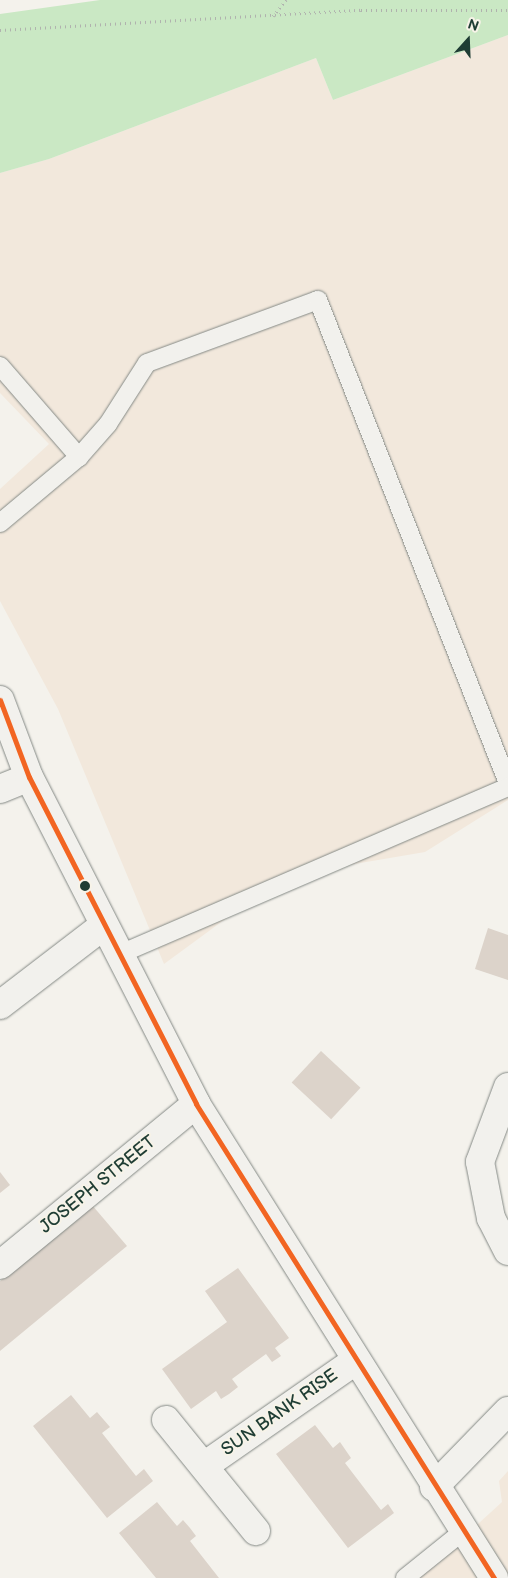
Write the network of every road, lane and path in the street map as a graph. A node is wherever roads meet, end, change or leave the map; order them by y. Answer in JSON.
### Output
{"nodes":[{"id":1,"x":286,"y":0,"type":"edge"},
{"id":2,"x":508,"y":10,"type":"edge"},
{"id":3,"x":272,"y":16,"type":"junction"},
{"id":4,"x":0,"y":30,"type":"edge"},
{"id":5,"x":0,"y":366,"type":"edge"},
{"id":6,"x":79,"y":457,"type":"junction"},
{"id":7,"x":0,"y":523,"type":"edge"},
{"id":8,"x":0,"y":700,"type":"edge"},
{"id":9,"x":29,"y":777,"type":"junction"},
{"id":10,"x":508,"y":783,"type":"edge"},
{"id":11,"x":508,"y":787,"type":"edge"},
{"id":12,"x":0,"y":789,"type":"edge"},
{"id":13,"x":103,"y":926,"type":"junction"},
{"id":14,"x":118,"y":955,"type":"junction"},
{"id":15,"x":0,"y":1005,"type":"edge"},
{"id":16,"x":508,"y":1087,"type":"edge"},
{"id":17,"x":196,"y":1104,"type":"junction"},
{"id":18,"x":508,"y":1251,"type":"edge"},
{"id":19,"x":0,"y":1265,"type":"edge"},
{"id":20,"x":355,"y":1360,"type":"junction"},
{"id":21,"x":508,"y":1412,"type":"edge"},
{"id":22,"x":166,"y":1420,"type":"dead end"},
{"id":23,"x":204,"y":1466,"type":"junction"},
{"id":24,"x":434,"y":1487,"type":"junction"},
{"id":25,"x":256,"y":1531,"type":"dead end"},
{"id":26,"x":462,"y":1532,"type":"junction"},
{"id":27,"x":405,"y":1578,"type":"edge"},
{"id":28,"x":494,"y":1578,"type":"edge"}],
"edges":[{"from":1,"to":3,"type":"path"},
{"from":2,"to":3,"type":"path"},
{"from":3,"to":4,"type":"path"},
{"from":5,"to":6,"type":"lane"},
{"from":6,"to":7,"type":"lane"},
{"from":6,"to":10,"type":"lane"},
{"from":8,"to":9,"type":"street"},
{"from":9,"to":12,"type":"street"},
{"from":9,"to":13,"type":"street"},
{"from":11,"to":14,"type":"lane"},
{"from":13,"to":14,"type":"street"},
{"from":13,"to":15,"type":"street"},
{"from":14,"to":17,"type":"street"},
{"from":16,"to":18,"type":"street"},
{"from":17,"to":19,"type":"street","name":"JOSEPH STREET"},
{"from":17,"to":20,"type":"street"},
{"from":20,"to":23,"type":"street","name":"SUN BANK RISE"},
{"from":20,"to":24,"type":"street"},
{"from":21,"to":24,"type":"street"},
{"from":22,"to":23,"type":"street","name":"SUN BANK RISE"},
{"from":23,"to":25,"type":"street","name":"SUN BANK RISE"},
{"from":24,"to":26,"type":"street"},
{"from":26,"to":27,"type":"lane"},
{"from":26,"to":28,"type":"street"}]}
